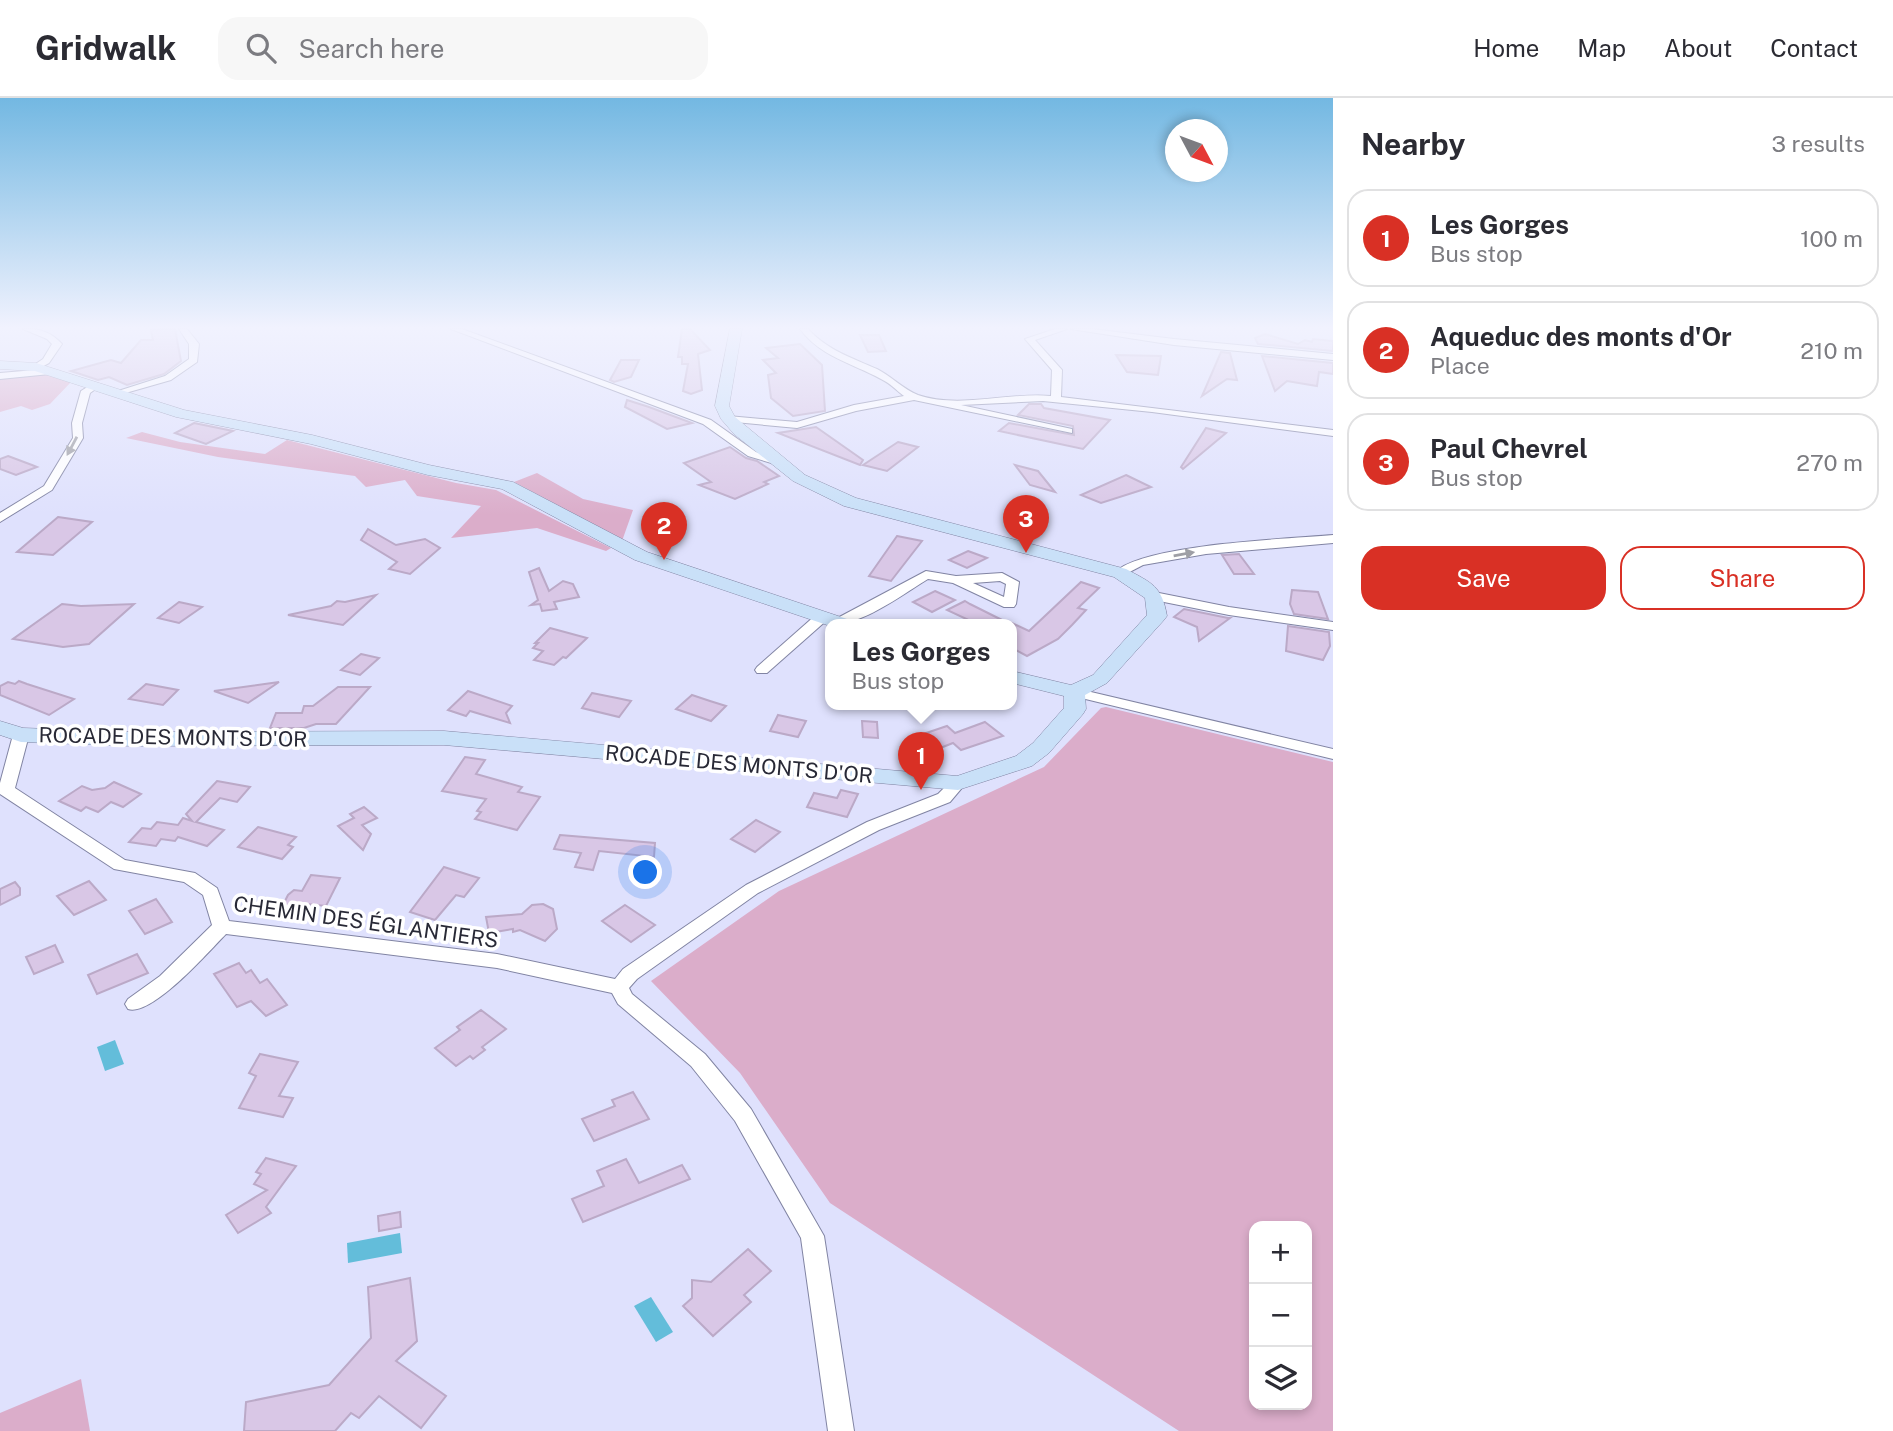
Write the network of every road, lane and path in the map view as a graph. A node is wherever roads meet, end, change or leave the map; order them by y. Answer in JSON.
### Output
{"nodes":[{"id":1,"x":86,"y":391,"type":"edge"},
{"id":2,"x":110,"y":391,"type":"edge"},
{"id":3,"x":127,"y":391,"type":"edge"},
{"id":4,"x":624,"y":391,"type":"edge"},
{"id":5,"x":725,"y":391,"type":"edge"},
{"id":6,"x":905,"y":391,"type":"edge"},
{"id":7,"x":1056,"y":391,"type":"edge"},
{"id":8,"x":118,"y":394,"type":"junction"},
{"id":9,"x":913,"y":397,"type":"junction"},
{"id":10,"x":1056,"y":400,"type":"junction"},
{"id":11,"x":942,"y":402,"type":"junction"},
{"id":12,"x":728,"y":419,"type":"junction"},
{"id":13,"x":1068,"y":430,"type":"dead end"},
{"id":14,"x":1333,"y":433,"type":"edge"},
{"id":15,"x":778,"y":462,"type":"junction"},
{"id":16,"x":0,"y":518,"type":"edge"},
{"id":17,"x":1333,"y":539,"type":"edge"},
{"id":18,"x":1120,"y":573,"type":"junction"},
{"id":19,"x":956,"y":580,"type":"dead end"},
{"id":20,"x":1154,"y":596,"type":"junction"},
{"id":21,"x":866,"y":617,"type":"edge"},
{"id":22,"x":828,"y":619,"type":"edge"},
{"id":23,"x":1333,"y":626,"type":"edge"},
{"id":24,"x":825,"y":627,"type":"edge"},
{"id":25,"x":762,"y":670,"type":"dead end"},
{"id":26,"x":1017,"y":678,"type":"edge"},
{"id":27,"x":1074,"y":692,"type":"junction"},
{"id":28,"x":0,"y":728,"type":"edge"},
{"id":29,"x":21,"y":735,"type":"junction"},
{"id":30,"x":1333,"y":754,"type":"edge"},
{"id":31,"x":958,"y":783,"type":"junction"},
{"id":32,"x":222,"y":927,"type":"junction"},
{"id":33,"x":619,"y":987,"type":"junction"},
{"id":34,"x":135,"y":1004,"type":"dead end"},
{"id":35,"x":841,"y":1431,"type":"edge"}],
"edges":[{"from":1,"to":16,"type":"street","one_way":true},
{"from":2,"to":8,"type":"street"},
{"from":3,"to":8,"type":"street"},
{"from":4,"to":15,"type":"street"},
{"from":5,"to":12,"type":"street"},
{"from":6,"to":9,"type":"street"},
{"from":7,"to":10,"type":"street"},
{"from":8,"to":22,"type":"street"},
{"from":9,"to":11,"type":"street"},
{"from":9,"to":12,"type":"street"},
{"from":10,"to":11,"type":"street"},
{"from":10,"to":14,"type":"street"},
{"from":11,"to":13,"type":"street"},
{"from":12,"to":15,"type":"street"},
{"from":15,"to":18,"type":"street"},
{"from":18,"to":17,"type":"street","one_way":true},
{"from":18,"to":20,"type":"street"},
{"from":19,"to":21,"type":"street"},
{"from":20,"to":23,"type":"street"},
{"from":20,"to":27,"type":"street"},
{"from":24,"to":25,"type":"street"},
{"from":26,"to":27,"type":"street"},
{"from":27,"to":30,"type":"street"},
{"from":27,"to":31,"type":"street","name":"ROCADE DES MONTS D'OR"},
{"from":28,"to":29,"type":"street","name":"ROCADE DES MONTS D'OR"},
{"from":29,"to":31,"type":"street","name":"ROCADE DES MONTS D'OR"},
{"from":29,"to":32,"type":"street","name":"CHEMIN DES ÉGLANTIERS"},
{"from":31,"to":33,"type":"street"},
{"from":32,"to":33,"type":"street","name":"CHEMIN DES ÉGLANTIERS"},
{"from":32,"to":34,"type":"street"},
{"from":33,"to":35,"type":"street"}]}
